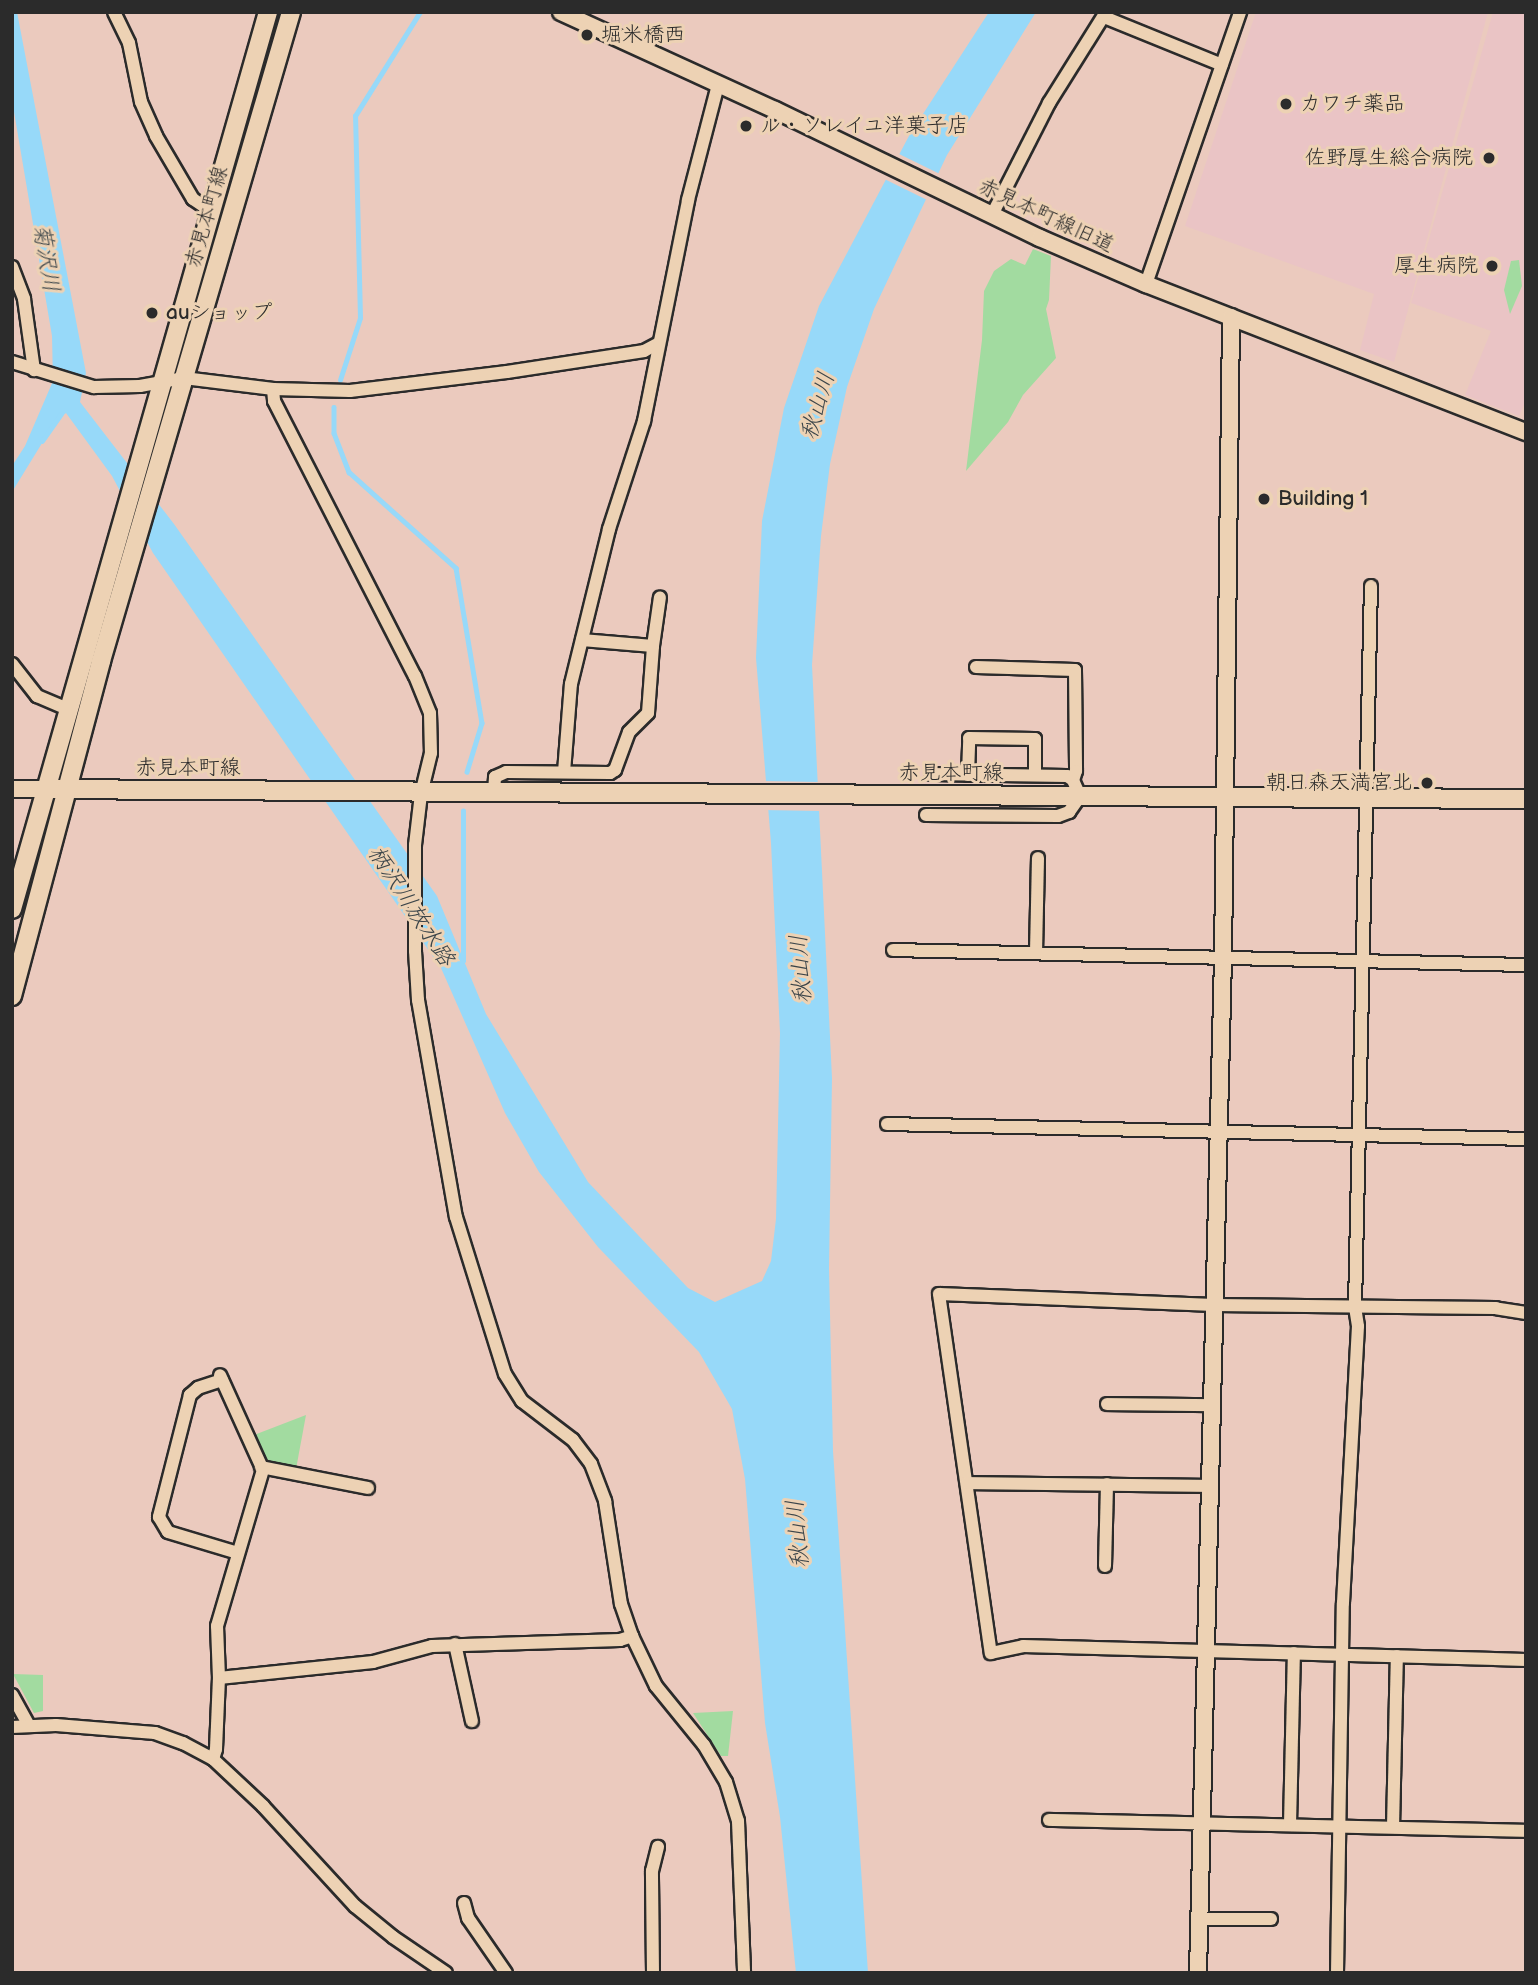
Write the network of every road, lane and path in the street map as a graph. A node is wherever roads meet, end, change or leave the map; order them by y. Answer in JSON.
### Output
{"nodes":[{"id":1,"x":114,"y":12,"type":"edge"},
{"id":2,"x":268,"y":12,"type":"edge"},
{"id":3,"x":291,"y":12,"type":"edge"},
{"id":4,"x":561,"y":12,"type":"edge"},
{"id":5,"x":1240,"y":12,"type":"edge"},
{"id":6,"x":1105,"y":14,"type":"edge"},
{"id":7,"x":1222,"y":65,"type":"junction"},
{"id":8,"x":718,"y":85,"type":"junction"},
{"id":9,"x":212,"y":212,"type":"junction"},
{"id":10,"x":992,"y":215,"type":"junction"},
{"id":11,"x":12,"y":267,"type":"edge"},
{"id":12,"x":1146,"y":284,"type":"junction"},
{"id":13,"x":1231,"y":317,"type":"junction"},
{"id":14,"x":657,"y":344,"type":"junction"},
{"id":15,"x":12,"y":362,"type":"edge"},
{"id":16,"x":34,"y":370,"type":"junction"},
{"id":17,"x":184,"y":378,"type":"junction"},
{"id":18,"x":164,"y":380,"type":"junction"},
{"id":19,"x":273,"y":389,"type":"junction"},
{"id":20,"x":1526,"y":432,"type":"edge"},
{"id":21,"x":1371,"y":586,"type":"dead end"},
{"id":22,"x":660,"y":597,"type":"dead end"},
{"id":23,"x":582,"y":640,"type":"junction"},
{"id":24,"x":653,"y":646,"type":"junction"},
{"id":25,"x":12,"y":664,"type":"edge"},
{"id":26,"x":976,"y":667,"type":"dead end"},
{"id":27,"x":67,"y":709,"type":"junction"},
{"id":28,"x":564,"y":772,"type":"junction"},
{"id":29,"x":931,"y":774,"type":"dead end"},
{"id":30,"x":968,"y":775,"type":"junction"},
{"id":31,"x":1035,"y":775,"type":"junction"},
{"id":32,"x":1076,"y":788,"type":"junction"},
{"id":33,"x":12,"y":789,"type":"edge"},
{"id":34,"x":44,"y":789,"type":"junction"},
{"id":35,"x":67,"y":790,"type":"junction"},
{"id":36,"x":494,"y":792,"type":"junction"},
{"id":37,"x":421,"y":794,"type":"junction"},
{"id":38,"x":1224,"y":795,"type":"junction"},
{"id":39,"x":1366,"y":797,"type":"junction"},
{"id":40,"x":1526,"y":799,"type":"edge"},
{"id":41,"x":926,"y":815,"type":"dead end"},
{"id":42,"x":1038,"y":858,"type":"dead end"},
{"id":43,"x":12,"y":909,"type":"edge"},
{"id":44,"x":893,"y":950,"type":"dead end"},
{"id":45,"x":1036,"y":953,"type":"junction"},
{"id":46,"x":1223,"y":957,"type":"junction"},
{"id":47,"x":1362,"y":961,"type":"junction"},
{"id":48,"x":1526,"y":965,"type":"edge"},
{"id":49,"x":12,"y":996,"type":"edge"},
{"id":50,"x":887,"y":1124,"type":"dead end"},
{"id":51,"x":1217,"y":1131,"type":"junction"},
{"id":52,"x":1358,"y":1134,"type":"junction"},
{"id":53,"x":1526,"y":1139,"type":"edge"},
{"id":54,"x":1214,"y":1305,"type":"junction"},
{"id":55,"x":1355,"y":1306,"type":"junction"},
{"id":56,"x":1526,"y":1313,"type":"edge"},
{"id":57,"x":1107,"y":1404,"type":"dead end"},
{"id":58,"x":1212,"y":1405,"type":"junction"},
{"id":59,"x":261,"y":1467,"type":"junction"},
{"id":60,"x":967,"y":1483,"type":"junction"},
{"id":61,"x":1107,"y":1484,"type":"junction"},
{"id":62,"x":1209,"y":1486,"type":"junction"},
{"id":63,"x":368,"y":1488,"type":"dead end"},
{"id":64,"x":238,"y":1553,"type":"junction"},
{"id":65,"x":1105,"y":1566,"type":"dead end"},
{"id":66,"x":632,"y":1636,"type":"junction"},
{"id":67,"x":455,"y":1644,"type":"junction"},
{"id":68,"x":1204,"y":1650,"type":"junction"},
{"id":69,"x":1294,"y":1653,"type":"junction"},
{"id":70,"x":1343,"y":1655,"type":"junction"},
{"id":71,"x":1398,"y":1657,"type":"junction"},
{"id":72,"x":1526,"y":1660,"type":"edge"},
{"id":73,"x":219,"y":1678,"type":"junction"},
{"id":74,"x":12,"y":1695,"type":"edge"},
{"id":75,"x":472,"y":1721,"type":"dead end"},
{"id":76,"x":29,"y":1726,"type":"junction"},
{"id":77,"x":12,"y":1727,"type":"edge"},
{"id":78,"x":213,"y":1759,"type":"junction"},
{"id":79,"x":1049,"y":1820,"type":"dead end"},
{"id":80,"x":1200,"y":1823,"type":"junction"},
{"id":81,"x":1290,"y":1825,"type":"junction"},
{"id":82,"x":1342,"y":1826,"type":"junction"},
{"id":83,"x":1393,"y":1826,"type":"junction"},
{"id":84,"x":1526,"y":1831,"type":"edge"},
{"id":85,"x":658,"y":1847,"type":"dead end"},
{"id":86,"x":464,"y":1903,"type":"dead end"},
{"id":87,"x":1199,"y":1919,"type":"junction"},
{"id":88,"x":1272,"y":1919,"type":"dead end"},
{"id":89,"x":426,"y":1967,"type":"edge"},
{"id":90,"x":446,"y":1973,"type":"edge"},
{"id":91,"x":506,"y":1973,"type":"edge"},
{"id":92,"x":653,"y":1973,"type":"edge"},
{"id":93,"x":744,"y":1973,"type":"edge"},
{"id":94,"x":1198,"y":1973,"type":"edge"},
{"id":95,"x":1337,"y":1973,"type":"edge"}],
"edges":[{"from":1,"to":9,"type":"street"},
{"from":2,"to":9,"type":"main road","name":"赤見本町線"},
{"from":3,"to":17,"type":"main road","name":"赤見本町線"},
{"from":4,"to":8,"type":"street","name":"赤見本町線旧道"},
{"from":5,"to":7,"type":"street"},
{"from":6,"to":7,"type":"street"},
{"from":6,"to":10,"type":"street"},
{"from":7,"to":12,"type":"street"},
{"from":8,"to":10,"type":"street","name":"赤見本町線旧道"},
{"from":8,"to":14,"type":"street"},
{"from":9,"to":18,"type":"main road","name":"赤見本町線"},
{"from":10,"to":12,"type":"street","name":"赤見本町線旧道"},
{"from":11,"to":16,"type":"street"},
{"from":12,"to":13,"type":"street","name":"赤見本町線旧道"},
{"from":13,"to":20,"type":"street","name":"赤見本町線旧道"},
{"from":13,"to":38,"type":"street"},
{"from":14,"to":19,"type":"street"},
{"from":14,"to":23,"type":"street"},
{"from":15,"to":16,"type":"street"},
{"from":16,"to":18,"type":"street"},
{"from":17,"to":18,"type":"street"},
{"from":17,"to":19,"type":"street"},
{"from":17,"to":35,"type":"main road","name":"赤見本町線"},
{"from":18,"to":27,"type":"main road","name":"赤見本町線"},
{"from":19,"to":37,"type":"street"},
{"from":21,"to":39,"type":"street"},
{"from":22,"to":24,"type":"street"},
{"from":23,"to":24,"type":"street"},
{"from":23,"to":28,"type":"street"},
{"from":24,"to":28,"type":"street"},
{"from":25,"to":27,"type":"street"},
{"from":26,"to":32,"type":"street"},
{"from":27,"to":34,"type":"main road"},
{"from":28,"to":36,"type":"street"},
{"from":29,"to":30,"type":"street"},
{"from":30,"to":31,"type":"street"},
{"from":30,"to":31,"type":"street"},
{"from":31,"to":32,"type":"street"},
{"from":32,"to":36,"type":"main road","name":"赤見本町線"},
{"from":32,"to":38,"type":"main road","name":"赤見本町線"},
{"from":32,"to":41,"type":"street"},
{"from":33,"to":34,"type":"street"},
{"from":34,"to":35,"type":"main road","name":"赤見本町線"},
{"from":34,"to":43,"type":"main road"},
{"from":35,"to":37,"type":"main road","name":"赤見本町線"},
{"from":35,"to":49,"type":"main road"},
{"from":36,"to":37,"type":"main road","name":"赤見本町線"},
{"from":37,"to":66,"type":"street"},
{"from":38,"to":39,"type":"main road","name":"赤見本町線"},
{"from":38,"to":46,"type":"street"},
{"from":39,"to":40,"type":"main road","name":"赤見本町線"},
{"from":39,"to":47,"type":"street"},
{"from":42,"to":45,"type":"street"},
{"from":44,"to":45,"type":"street"},
{"from":45,"to":46,"type":"street"},
{"from":46,"to":47,"type":"street"},
{"from":46,"to":51,"type":"street"},
{"from":47,"to":48,"type":"street"},
{"from":47,"to":52,"type":"street"},
{"from":50,"to":51,"type":"street"},
{"from":51,"to":52,"type":"street"},
{"from":51,"to":54,"type":"street"},
{"from":52,"to":53,"type":"street"},
{"from":52,"to":55,"type":"street"},
{"from":54,"to":55,"type":"street"},
{"from":54,"to":58,"type":"street"},
{"from":54,"to":60,"type":"street"},
{"from":55,"to":56,"type":"street"},
{"from":55,"to":70,"type":"street"},
{"from":57,"to":58,"type":"street"},
{"from":58,"to":62,"type":"street"},
{"from":59,"to":63,"type":"street"},
{"from":59,"to":64,"type":"street"},
{"from":59,"to":64,"type":"street"},
{"from":60,"to":61,"type":"street"},
{"from":60,"to":68,"type":"street"},
{"from":61,"to":62,"type":"street"},
{"from":61,"to":65,"type":"street"},
{"from":62,"to":68,"type":"street"},
{"from":64,"to":73,"type":"street"},
{"from":66,"to":67,"type":"street"},
{"from":66,"to":93,"type":"street"},
{"from":67,"to":73,"type":"street"},
{"from":67,"to":75,"type":"street"},
{"from":68,"to":69,"type":"street"},
{"from":68,"to":80,"type":"street"},
{"from":69,"to":70,"type":"street"},
{"from":69,"to":81,"type":"street"},
{"from":70,"to":71,"type":"street"},
{"from":70,"to":82,"type":"street"},
{"from":71,"to":72,"type":"street"},
{"from":71,"to":83,"type":"street"},
{"from":73,"to":78,"type":"street"},
{"from":74,"to":76,"type":"street"},
{"from":76,"to":77,"type":"street"},
{"from":76,"to":78,"type":"street"},
{"from":78,"to":89,"type":"street"},
{"from":79,"to":80,"type":"street"},
{"from":80,"to":81,"type":"street"},
{"from":80,"to":87,"type":"street"},
{"from":81,"to":82,"type":"street"},
{"from":82,"to":83,"type":"street"},
{"from":82,"to":95,"type":"street"},
{"from":83,"to":84,"type":"street"},
{"from":85,"to":92,"type":"street"},
{"from":86,"to":91,"type":"street"},
{"from":87,"to":88,"type":"street"},
{"from":87,"to":94,"type":"street"},
{"from":89,"to":90,"type":"street"}]}
